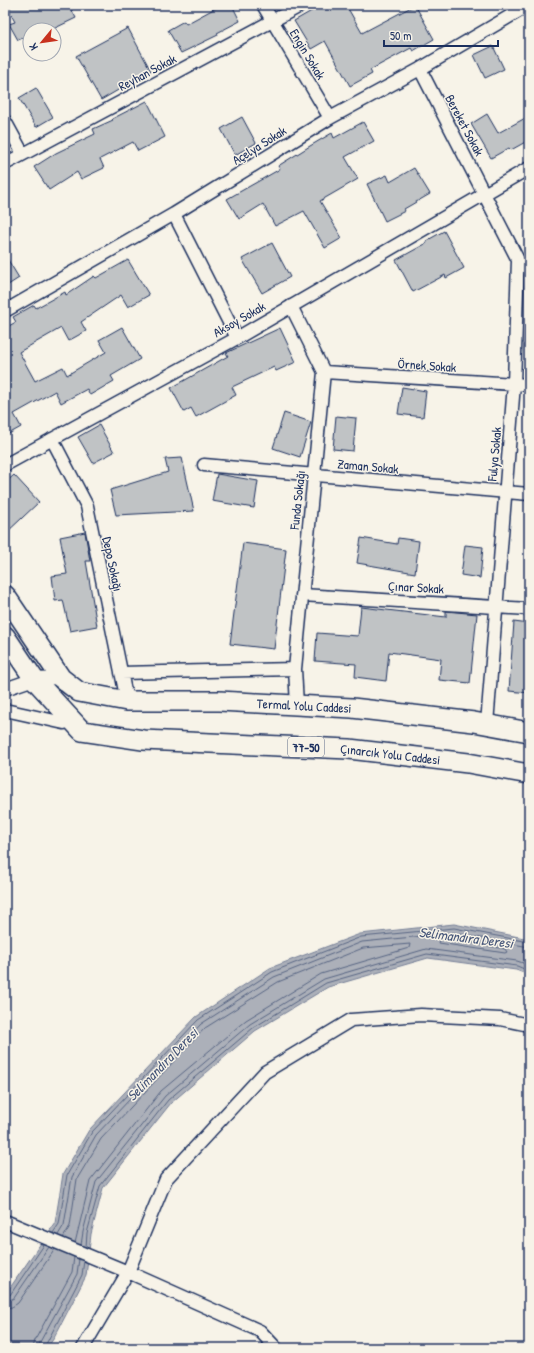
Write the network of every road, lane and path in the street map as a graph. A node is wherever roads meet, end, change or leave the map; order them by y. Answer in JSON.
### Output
{"nodes":[{"id":1,"x":263,"y":5,"type":"edge"},
{"id":2,"x":302,"y":5,"type":"edge"},
{"id":3,"x":529,"y":5,"type":"edge"},
{"id":4,"x":272,"y":21,"type":"junction"},
{"id":5,"x":420,"y":69,"type":"junction"},
{"id":6,"x":330,"y":118,"type":"junction"},
{"id":7,"x":5,"y":121,"type":"edge"},
{"id":8,"x":23,"y":154,"type":"junction"},
{"id":9,"x":5,"y":164,"type":"edge"},
{"id":10,"x":529,"y":168,"type":"edge"},
{"id":11,"x":485,"y":193,"type":"junction"},
{"id":12,"x":174,"y":214,"type":"junction"},
{"id":13,"x":523,"y":261,"type":"edge"},
{"id":14,"x":291,"y":306,"type":"junction"},
{"id":15,"x":5,"y":311,"type":"edge"},
{"id":16,"x":237,"y":338,"type":"junction"},
{"id":17,"x":324,"y":372,"type":"junction"},
{"id":18,"x":514,"y":384,"type":"junction"},
{"id":19,"x":529,"y":385,"type":"edge"},
{"id":20,"x":52,"y":439,"type":"junction"},
{"id":21,"x":5,"y":465,"type":"edge"},
{"id":22,"x":204,"y":465,"type":"dead end"},
{"id":23,"x":314,"y":475,"type":"junction"},
{"id":24,"x":505,"y":493,"type":"junction"},
{"id":25,"x":529,"y":494,"type":"edge"},
{"id":26,"x":5,"y":595,"type":"edge"},
{"id":27,"x":302,"y":595,"type":"junction"},
{"id":28,"x":496,"y":606,"type":"junction"},
{"id":29,"x":529,"y":609,"type":"edge"},
{"id":30,"x":5,"y":636,"type":"edge"},
{"id":31,"x":294,"y":669,"type":"junction"},
{"id":32,"x":121,"y":673,"type":"junction"},
{"id":33,"x":61,"y":678,"type":"junction"},
{"id":34,"x":34,"y":679,"type":"junction"},
{"id":35,"x":5,"y":689,"type":"edge"},
{"id":36,"x":127,"y":701,"type":"junction"},
{"id":37,"x":297,"y":705,"type":"junction"},
{"id":38,"x":5,"y":710,"type":"edge"},
{"id":39,"x":64,"y":723,"type":"dead end"},
{"id":40,"x":487,"y":724,"type":"junction"},
{"id":41,"x":529,"y":732,"type":"edge"},
{"id":42,"x":529,"y":774,"type":"edge"},
{"id":43,"x":529,"y":1025,"type":"edge"},
{"id":44,"x":5,"y":1221,"type":"edge"},
{"id":45,"x":128,"y":1272,"type":"junction"},
{"id":46,"x":83,"y":1348,"type":"edge"},
{"id":47,"x":276,"y":1348,"type":"edge"}],
"edges":[{"from":1,"to":4,"type":"street","name":"Engin Sokak"},
{"from":2,"to":4,"type":"street","name":"Reyhan Sokak"},
{"from":3,"to":5,"type":"street","name":"Açelya Sokak"},
{"from":4,"to":6,"type":"street","name":"Engin Sokak"},
{"from":4,"to":8,"type":"street","name":"Reyhan Sokak"},
{"from":5,"to":6,"type":"street","name":"Açelya Sokak"},
{"from":5,"to":11,"type":"street","name":"Bereket Sokak"},
{"from":6,"to":12,"type":"street","name":"Açelya Sokak"},
{"from":7,"to":8,"type":"street"},
{"from":8,"to":9,"type":"street","name":"Reyhan Sokak"},
{"from":10,"to":11,"type":"street","name":"Aksoy Sokak"},
{"from":11,"to":13,"type":"street","name":"Fulya Sokak"},
{"from":11,"to":14,"type":"street","name":"Aksoy Sokak"},
{"from":12,"to":15,"type":"street","name":"Açelya Sokak"},
{"from":12,"to":16,"type":"street"},
{"from":13,"to":18,"type":"street","name":"Fulya Sokak"},
{"from":14,"to":16,"type":"street","name":"Aksoy Sokak"},
{"from":14,"to":17,"type":"street"},
{"from":16,"to":20,"type":"street","name":"Aksoy Sokak"},
{"from":17,"to":18,"type":"street","name":"Örnek Sokak"},
{"from":17,"to":23,"type":"street","name":"Funda Sokağı"},
{"from":18,"to":19,"type":"street","name":"Örnek Sokak"},
{"from":18,"to":24,"type":"street","name":"Fulya Sokak"},
{"from":20,"to":21,"type":"street","name":"Aksoy Sokak"},
{"from":20,"to":32,"type":"street","name":"Depo Sokağı"},
{"from":22,"to":23,"type":"street","name":"Zaman Sokak"},
{"from":23,"to":24,"type":"street","name":"Zaman Sokak"},
{"from":23,"to":27,"type":"street","name":"Funda Sokağı"},
{"from":24,"to":25,"type":"street","name":"Zaman Sokak"},
{"from":24,"to":28,"type":"street","name":"Fulya Sokak"},
{"from":26,"to":33,"type":"main road"},
{"from":27,"to":28,"type":"street","name":"Çınar Sokak"},
{"from":27,"to":31,"type":"street","name":"Funda Sokağı"},
{"from":28,"to":29,"type":"street","name":"Çınar Sokak"},
{"from":28,"to":40,"type":"street","name":"Fulya Sokak"},
{"from":30,"to":34,"type":"main road","number":"77-50"},
{"from":31,"to":32,"type":"street"},
{"from":31,"to":37,"type":"street","name":"Funda Sokağı"},
{"from":32,"to":36,"type":"street","name":"Depo Sokağı"},
{"from":33,"to":34,"type":"street"},
{"from":33,"to":36,"type":"main road","name":"Termal Yolu Caddesi"},
{"from":34,"to":35,"type":"street"},
{"from":34,"to":42,"type":"main road","name":"Çınarcık Yolu Caddesi","number":"77-50"},
{"from":36,"to":37,"type":"main road","name":"Termal Yolu Caddesi"},
{"from":37,"to":40,"type":"main road","name":"Termal Yolu Caddesi"},
{"from":38,"to":39,"type":"street"},
{"from":40,"to":41,"type":"main road","name":"Termal Yolu Caddesi"},
{"from":43,"to":45,"type":"street"},
{"from":44,"to":45,"type":"street"},
{"from":45,"to":46,"type":"street"},
{"from":45,"to":47,"type":"street"}]}
